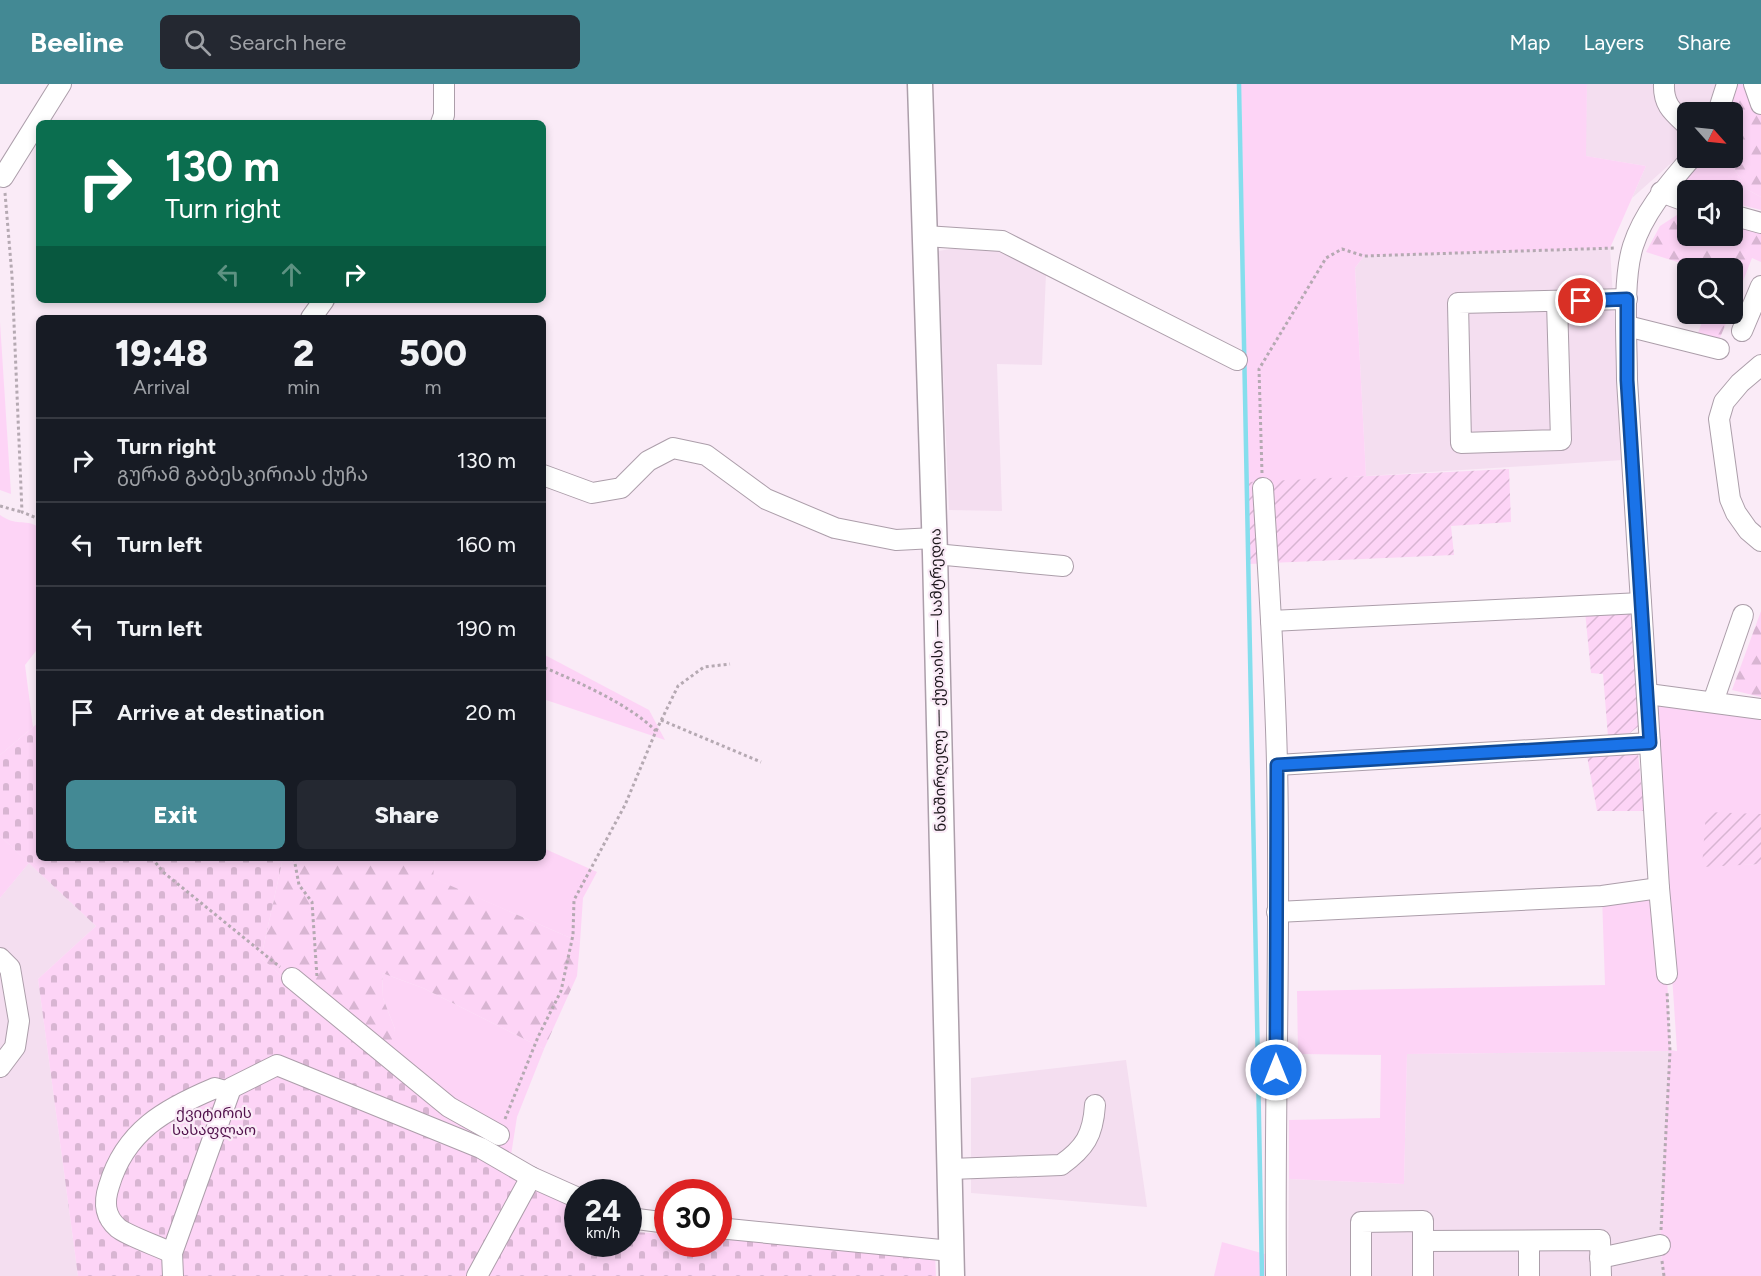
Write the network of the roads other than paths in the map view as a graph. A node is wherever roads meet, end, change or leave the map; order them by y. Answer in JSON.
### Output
{"nodes":[{"id":1,"x":61,"y":84,"type":"edge"},
{"id":2,"x":444,"y":84,"type":"edge"},
{"id":3,"x":920,"y":84,"type":"edge"},
{"id":4,"x":1664,"y":84,"type":"edge"},
{"id":5,"x":1727,"y":84,"type":"edge"},
{"id":6,"x":1754,"y":84,"type":"edge"},
{"id":7,"x":1721,"y":102,"type":"edge"},
{"id":8,"x":1761,"y":104,"type":"edge"},
{"id":9,"x":1677,"y":115,"type":"edge"},
{"id":10,"x":39,"y":120,"type":"edge"},
{"id":11,"x":442,"y":120,"type":"edge"},
{"id":12,"x":36,"y":124,"type":"edge"},
{"id":13,"x":1682,"y":168,"type":"edge"},
{"id":14,"x":3,"y":177,"type":"road end"},
{"id":15,"x":1662,"y":192,"type":"junction"},
{"id":16,"x":1677,"y":198,"type":"edge"},
{"id":17,"x":1743,"y":218,"type":"edge"},
{"id":18,"x":1761,"y":223,"type":"edge"},
{"id":19,"x":925,"y":236,"type":"junction"},
{"id":20,"x":1761,"y":286,"type":"edge"},
{"id":21,"x":1627,"y":299,"type":"junction"},
{"id":22,"x":1557,"y":302,"type":"junction"},
{"id":23,"x":1627,"y":326,"type":"junction"},
{"id":24,"x":1742,"y":331,"type":"dead end"},
{"id":25,"x":1719,"y":349,"type":"dead end"},
{"id":26,"x":1244,"y":363,"type":"road end"},
{"id":27,"x":1761,"y":365,"type":"edge"},
{"id":28,"x":546,"y":476,"type":"edge"},
{"id":29,"x":1263,"y":488,"type":"road end"},
{"id":30,"x":1761,"y":541,"type":"edge"},
{"id":31,"x":934,"y":546,"type":"junction"},
{"id":32,"x":1063,"y":566,"type":"dead end"},
{"id":33,"x":1641,"y":603,"type":"junction"},
{"id":34,"x":1743,"y":615,"type":"dead end"},
{"id":35,"x":1272,"y":621,"type":"junction"},
{"id":36,"x":1648,"y":694,"type":"junction"},
{"id":37,"x":1713,"y":702,"type":"junction"},
{"id":38,"x":1761,"y":709,"type":"edge"},
{"id":39,"x":1650,"y":743,"type":"junction"},
{"id":40,"x":1277,"y":765,"type":"junction"},
{"id":41,"x":1659,"y":888,"type":"junction"},
{"id":42,"x":1277,"y":912,"type":"junction"},
{"id":43,"x":0,"y":958,"type":"edge"},
{"id":44,"x":1667,"y":974,"type":"road end"},
{"id":45,"x":292,"y":978,"type":"road end"},
{"id":46,"x":0,"y":1067,"type":"edge"},
{"id":47,"x":229,"y":1092,"type":"junction"},
{"id":48,"x":1095,"y":1105,"type":"dead end"},
{"id":49,"x":499,"y":1136,"type":"road end"},
{"id":50,"x":950,"y":1169,"type":"junction"},
{"id":51,"x":531,"y":1177,"type":"junction"},
{"id":52,"x":564,"y":1192,"type":"edge"},
{"id":53,"x":732,"y":1229,"type":"edge"},
{"id":54,"x":1529,"y":1240,"type":"junction"},
{"id":55,"x":1423,"y":1241,"type":"junction"},
{"id":56,"x":1660,"y":1245,"type":"road end"},
{"id":57,"x":951,"y":1251,"type":"junction"},
{"id":58,"x":172,"y":1253,"type":"junction"},
{"id":59,"x":1600,"y":1267,"type":"edge"},
{"id":60,"x":173,"y":1276,"type":"edge"},
{"id":61,"x":477,"y":1276,"type":"edge"},
{"id":62,"x":952,"y":1276,"type":"edge"},
{"id":63,"x":1276,"y":1276,"type":"edge"},
{"id":64,"x":1361,"y":1276,"type":"edge"},
{"id":65,"x":1423,"y":1276,"type":"edge"},
{"id":66,"x":1529,"y":1276,"type":"edge"}],
"edges":[{"from":1,"to":10,"type":"street"},
{"from":2,"to":11,"type":"street"},
{"from":3,"to":19,"type":"main road","name":"ნახშირღელე — ქუთაისი — სამტრედია"},
{"from":4,"to":9,"type":"street"},
{"from":5,"to":7,"type":"street"},
{"from":6,"to":8,"type":"street"},
{"from":12,"to":14,"type":"street"},
{"from":13,"to":15,"type":"street"},
{"from":15,"to":16,"type":"street"},
{"from":15,"to":21,"type":"street"},
{"from":17,"to":18,"type":"street"},
{"from":19,"to":26,"type":"street"},
{"from":19,"to":31,"type":"main road","name":"ნახშირღელე — ქუთაისი — სამტრედია"},
{"from":20,"to":24,"type":"street"},
{"from":21,"to":22,"type":"street"},
{"from":21,"to":23,"type":"street"},
{"from":22,"to":22,"type":"street"},
{"from":23,"to":25,"type":"street"},
{"from":23,"to":33,"type":"street"},
{"from":27,"to":30,"type":"street"},
{"from":28,"to":31,"type":"street"},
{"from":29,"to":35,"type":"street"},
{"from":31,"to":32,"type":"street"},
{"from":31,"to":50,"type":"main road","name":"ნახშირღელე — ქუთაისი — სამტრედია"},
{"from":33,"to":35,"type":"street"},
{"from":33,"to":36,"type":"street"},
{"from":34,"to":37,"type":"street"},
{"from":35,"to":40,"type":"street"},
{"from":36,"to":37,"type":"street"},
{"from":36,"to":39,"type":"street"},
{"from":37,"to":38,"type":"street"},
{"from":39,"to":40,"type":"street"},
{"from":39,"to":41,"type":"street"},
{"from":40,"to":42,"type":"street"},
{"from":41,"to":42,"type":"street"},
{"from":41,"to":44,"type":"street"},
{"from":42,"to":63,"type":"street"},
{"from":43,"to":46,"type":"street"},
{"from":45,"to":49,"type":"street"},
{"from":47,"to":51,"type":"street"},
{"from":47,"to":58,"type":"street"},
{"from":47,"to":58,"type":"street"},
{"from":48,"to":50,"type":"street"},
{"from":50,"to":57,"type":"main road","name":"ნახშირღელე — ქუთაისი — სამტრედია"},
{"from":51,"to":52,"type":"street"},
{"from":51,"to":61,"type":"street"},
{"from":53,"to":57,"type":"street"},
{"from":54,"to":55,"type":"street"},
{"from":54,"to":59,"type":"street"},
{"from":54,"to":66,"type":"street"},
{"from":55,"to":64,"type":"street"},
{"from":55,"to":65,"type":"street"},
{"from":56,"to":59,"type":"street"},
{"from":57,"to":62,"type":"main road","name":"ნახშირღელე — ქუთაისი — სამტრედია"},
{"from":58,"to":60,"type":"street"}]}
